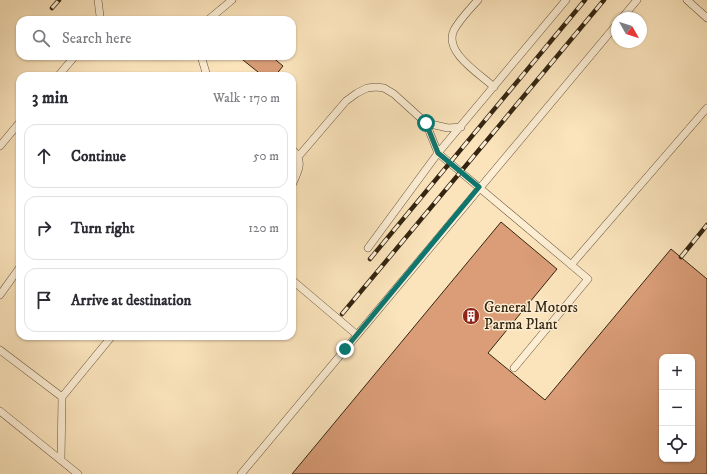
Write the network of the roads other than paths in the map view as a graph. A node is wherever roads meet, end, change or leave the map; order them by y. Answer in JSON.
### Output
{"nodes":[{"id":1,"x":98,"y":0,"type":"edge"},
{"id":2,"x":232,"y":0,"type":"edge"},
{"id":3,"x":478,"y":0,"type":"edge"},
{"id":4,"x":566,"y":0,"type":"edge"},
{"id":5,"x":637,"y":0,"type":"edge"},
{"id":6,"x":686,"y":0,"type":"edge"},
{"id":7,"x":627,"y":12,"type":"edge"},
{"id":8,"x":100,"y":16,"type":"edge"},
{"id":9,"x":212,"y":16,"type":"edge"},
{"id":10,"x":707,"y":18,"type":"edge"},
{"id":11,"x":611,"y":31,"type":"edge"},
{"id":12,"x":72,"y":60,"type":"edge"},
{"id":13,"x":202,"y":60,"type":"edge"},
{"id":14,"x":61,"y":72,"type":"edge"},
{"id":15,"x":206,"y":72,"type":"edge"},
{"id":16,"x":494,"y":87,"type":"junction"},
{"id":17,"x":707,"y":108,"type":"edge"},
{"id":18,"x":426,"y":123,"type":"junction"},
{"id":19,"x":16,"y":127,"type":"edge"},
{"id":20,"x":461,"y":127,"type":"junction"},
{"id":21,"x":0,"y":146,"type":"edge"},
{"id":22,"x":438,"y":153,"type":"junction"},
{"id":23,"x":296,"y":154,"type":"edge"},
{"id":24,"x":298,"y":157,"type":"junction"},
{"id":25,"x":296,"y":176,"type":"edge"},
{"id":26,"x":479,"y":187,"type":"junction"},
{"id":27,"x":368,"y":248,"type":"dead end"},
{"id":28,"x":571,"y":265,"type":"junction"},
{"id":29,"x":16,"y":273,"type":"edge"},
{"id":30,"x":296,"y":283,"type":"edge"},
{"id":31,"x":0,"y":295,"type":"edge"},
{"id":32,"x":356,"y":334,"type":"junction"},
{"id":33,"x":109,"y":340,"type":"edge"},
{"id":34,"x":0,"y":350,"type":"edge"},
{"id":35,"x":514,"y":368,"type":"dead end"},
{"id":36,"x":62,"y":397,"type":"junction"},
{"id":37,"x":0,"y":411,"type":"edge"},
{"id":38,"x":61,"y":460,"type":"junction"},
{"id":39,"x":78,"y":474,"type":"edge"},
{"id":40,"x":241,"y":474,"type":"edge"}],
"edges":[{"from":1,"to":8,"type":"lane"},
{"from":2,"to":9,"type":"lane"},
{"from":3,"to":16,"type":"lane"},
{"from":4,"to":16,"type":"lane"},
{"from":5,"to":7,"type":"lane"},
{"from":6,"to":10,"type":"lane"},
{"from":11,"to":26,"type":"lane"},
{"from":12,"to":14,"type":"lane"},
{"from":13,"to":15,"type":"lane"},
{"from":16,"to":20,"type":"lane"},
{"from":17,"to":28,"type":"lane"},
{"from":18,"to":20,"type":"lane"},
{"from":18,"to":22,"type":"lane"},
{"from":18,"to":24,"type":"lane"},
{"from":19,"to":21,"type":"lane"},
{"from":20,"to":22,"type":"lane"},
{"from":22,"to":26,"type":"lane"},
{"from":22,"to":27,"type":"lane"},
{"from":23,"to":24,"type":"lane"},
{"from":24,"to":25,"type":"lane"},
{"from":26,"to":28,"type":"lane"},
{"from":26,"to":32,"type":"lane"},
{"from":28,"to":35,"type":"lane"},
{"from":29,"to":31,"type":"lane"},
{"from":30,"to":32,"type":"lane"},
{"from":32,"to":40,"type":"lane"},
{"from":33,"to":36,"type":"lane"},
{"from":34,"to":36,"type":"lane"},
{"from":36,"to":38,"type":"lane"},
{"from":37,"to":38,"type":"lane"},
{"from":38,"to":39,"type":"lane"}]}
